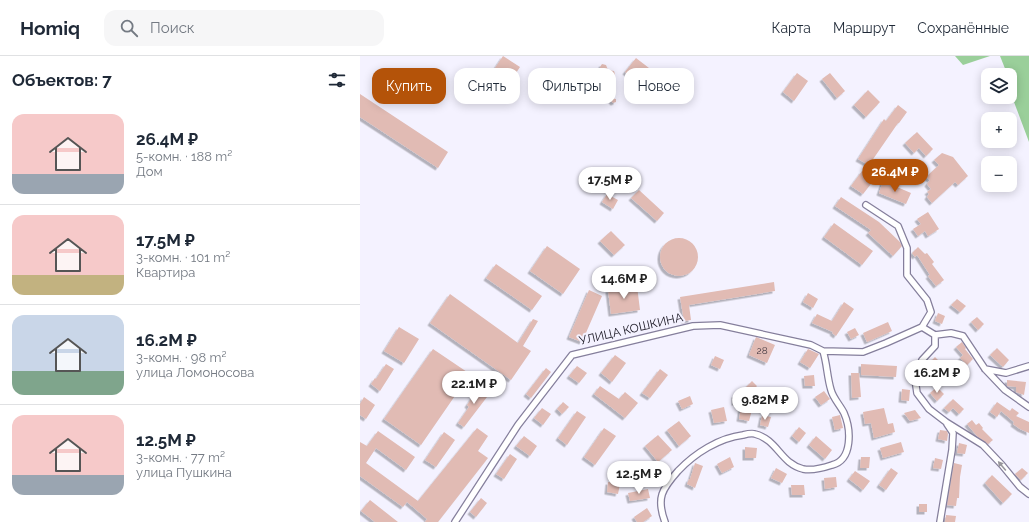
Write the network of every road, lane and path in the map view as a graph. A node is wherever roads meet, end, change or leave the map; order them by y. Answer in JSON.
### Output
{"nodes":[{"id":1,"x":866,"y":205,"type":"dead end"},
{"id":2,"x":922,"y":327,"type":"junction"},
{"id":3,"x":935,"y":335,"type":"junction"},
{"id":4,"x":823,"y":351,"type":"junction"},
{"id":5,"x":1029,"y":366,"type":"edge"},
{"id":6,"x":985,"y":369,"type":"junction"},
{"id":7,"x":1029,"y":407,"type":"edge"},
{"id":8,"x":946,"y":422,"type":"junction"},
{"id":9,"x":1029,"y":494,"type":"edge"},
{"id":10,"x":454,"y":522,"type":"edge"},
{"id":11,"x":666,"y":522,"type":"edge"},
{"id":12,"x":940,"y":522,"type":"edge"}],
"edges":[{"from":1,"to":2,"type":"street"},
{"from":2,"to":3,"type":"street"},
{"from":2,"to":4,"type":"street","name":"УЛИЦА КОШКИНА"},
{"from":3,"to":6,"type":"street"},
{"from":3,"to":8,"type":"street"},
{"from":4,"to":10,"type":"street","name":"УЛИЦА КОШКИНА"},
{"from":4,"to":11,"type":"street"},
{"from":5,"to":6,"type":"street"},
{"from":6,"to":7,"type":"street"},
{"from":9,"to":8,"type":"street","one_way":true},
{"from":8,"to":12,"type":"street"}]}
